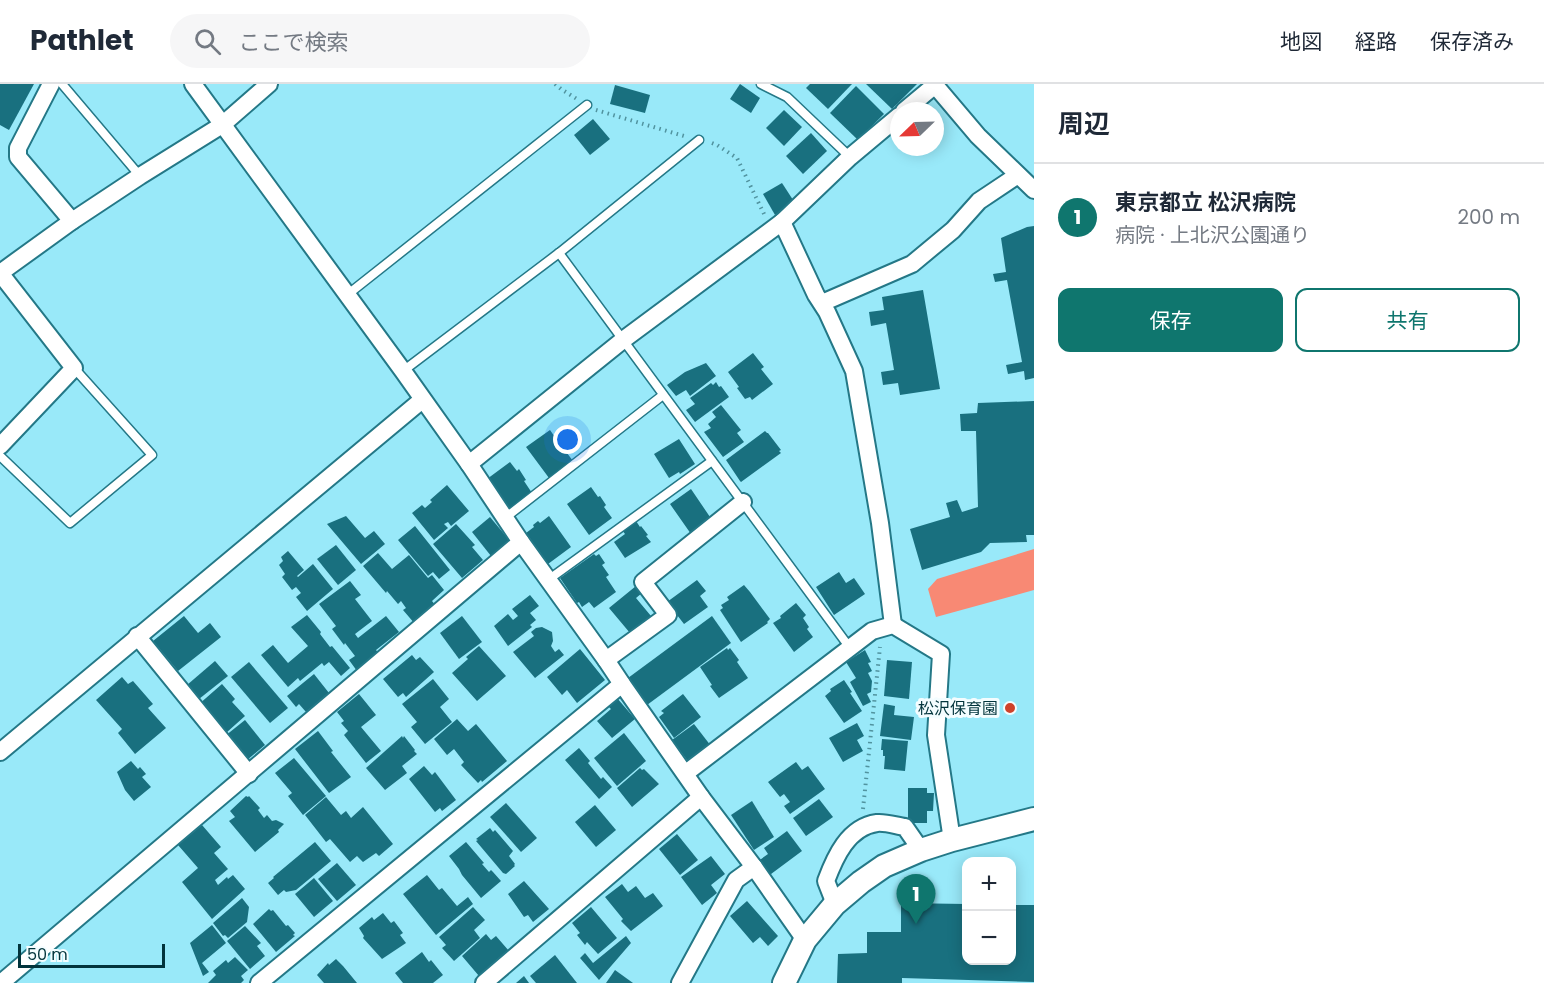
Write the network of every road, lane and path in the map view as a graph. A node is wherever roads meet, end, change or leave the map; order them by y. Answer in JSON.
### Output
{"nodes":[{"id":1,"x":51,"y":84,"type":"edge"},
{"id":2,"x":62,"y":84,"type":"edge"},
{"id":3,"x":193,"y":84,"type":"edge"},
{"id":4,"x":269,"y":84,"type":"edge"},
{"id":5,"x":555,"y":84,"type":"edge"},
{"id":6,"x":761,"y":84,"type":"edge"},
{"id":7,"x":935,"y":84,"type":"edge"},
{"id":8,"x":914,"y":102,"type":"edge"},
{"id":9,"x":587,"y":105,"type":"junction"},
{"id":10,"x":222,"y":124,"type":"junction"},
{"id":11,"x":890,"y":124,"type":"edge"},
{"id":12,"x":699,"y":140,"type":"junction"},
{"id":13,"x":850,"y":157,"type":"junction"},
{"id":14,"x":1018,"y":175,"type":"junction"},
{"id":15,"x":140,"y":176,"type":"junction"},
{"id":16,"x":1034,"y":190,"type":"edge"},
{"id":17,"x":72,"y":221,"type":"junction"},
{"id":18,"x":777,"y":226,"type":"junction"},
{"id":19,"x":559,"y":253,"type":"junction"},
{"id":20,"x":0,"y":273,"type":"edge"},
{"id":21,"x":347,"y":295,"type":"junction"},
{"id":22,"x":822,"y":303,"type":"junction"},
{"id":23,"x":623,"y":340,"type":"junction"},
{"id":24,"x":74,"y":368,"type":"junction"},
{"id":25,"x":403,"y":371,"type":"junction"},
{"id":26,"x":663,"y":395,"type":"junction"},
{"id":27,"x":422,"y":400,"type":"junction"},
{"id":28,"x":0,"y":446,"type":"edge"},
{"id":29,"x":0,"y":456,"type":"edge"},
{"id":30,"x":712,"y":461,"type":"junction"},
{"id":31,"x":469,"y":464,"type":"junction"},
{"id":32,"x":743,"y":502,"type":"junction"},
{"id":33,"x":505,"y":518,"type":"junction"},
{"id":34,"x":520,"y":542,"type":"junction"},
{"id":35,"x":548,"y":580,"type":"junction"},
{"id":36,"x":888,"y":627,"type":"junction"},
{"id":37,"x":137,"y":636,"type":"junction"},
{"id":38,"x":850,"y":648,"type":"junction"},
{"id":39,"x":606,"y":660,"type":"junction"},
{"id":40,"x":622,"y":684,"type":"junction"},
{"id":41,"x":0,"y":752,"type":"edge"},
{"id":42,"x":686,"y":773,"type":"junction"},
{"id":43,"x":249,"y":774,"type":"junction"},
{"id":44,"x":701,"y":797,"type":"junction"},
{"id":45,"x":1034,"y":819,"type":"edge"},
{"id":46,"x":862,"y":828,"type":"junction"},
{"id":47,"x":952,"y":840,"type":"junction"},
{"id":48,"x":921,"y":850,"type":"junction"},
{"id":49,"x":754,"y":867,"type":"junction"},
{"id":50,"x":835,"y":904,"type":"junction"},
{"id":51,"x":805,"y":940,"type":"junction"},
{"id":52,"x":1,"y":983,"type":"edge"},
{"id":53,"x":259,"y":983,"type":"edge"},
{"id":54,"x":484,"y":983,"type":"edge"},
{"id":55,"x":680,"y":983,"type":"edge"},
{"id":56,"x":784,"y":983,"type":"edge"}],
"edges":[{"from":1,"to":17,"type":"street"},
{"from":2,"to":15,"type":"lane"},
{"from":3,"to":10,"type":"street"},
{"from":4,"to":10,"type":"street"},
{"from":5,"to":9,"type":"path"},
{"from":6,"to":13,"type":"lane"},
{"from":7,"to":8,"type":"street"},
{"from":7,"to":14,"type":"street"},
{"from":9,"to":12,"type":"path"},
{"from":9,"to":21,"type":"lane"},
{"from":10,"to":15,"type":"street"},
{"from":10,"to":21,"type":"street"},
{"from":11,"to":13,"type":"street"},
{"from":12,"to":18,"type":"path"},
{"from":12,"to":19,"type":"lane"},
{"from":13,"to":18,"type":"street"},
{"from":14,"to":16,"type":"street"},
{"from":14,"to":22,"type":"street"},
{"from":15,"to":17,"type":"street"},
{"from":17,"to":20,"type":"street"},
{"from":18,"to":22,"type":"street"},
{"from":18,"to":23,"type":"street"},
{"from":19,"to":23,"type":"lane"},
{"from":19,"to":25,"type":"lane"},
{"from":20,"to":24,"type":"street"},
{"from":21,"to":25,"type":"street"},
{"from":22,"to":36,"type":"street"},
{"from":23,"to":26,"type":"lane"},
{"from":23,"to":31,"type":"street"},
{"from":24,"to":28,"type":"street"},
{"from":24,"to":29,"type":"lane"},
{"from":25,"to":27,"type":"street"},
{"from":26,"to":30,"type":"lane"},
{"from":26,"to":33,"type":"lane"},
{"from":27,"to":31,"type":"street"},
{"from":27,"to":37,"type":"street"},
{"from":30,"to":32,"type":"lane"},
{"from":30,"to":35,"type":"lane"},
{"from":31,"to":33,"type":"street"},
{"from":32,"to":38,"type":"lane"},
{"from":32,"to":39,"type":"street"},
{"from":33,"to":34,"type":"street"},
{"from":34,"to":35,"type":"street"},
{"from":34,"to":43,"type":"street"},
{"from":35,"to":39,"type":"street"},
{"from":36,"to":38,"type":"street"},
{"from":36,"to":46,"type":"path"},
{"from":36,"to":47,"type":"street"},
{"from":37,"to":41,"type":"street"},
{"from":37,"to":43,"type":"street"},
{"from":38,"to":42,"type":"street"},
{"from":39,"to":40,"type":"street"},
{"from":40,"to":42,"type":"street"},
{"from":40,"to":53,"type":"street"},
{"from":42,"to":44,"type":"street"},
{"from":43,"to":52,"type":"street"},
{"from":44,"to":49,"type":"street"},
{"from":44,"to":54,"type":"street"},
{"from":45,"to":47,"type":"street"},
{"from":46,"to":48,"type":"street"},
{"from":46,"to":50,"type":"street"},
{"from":47,"to":48,"type":"street"},
{"from":48,"to":50,"type":"street"},
{"from":49,"to":51,"type":"street"},
{"from":49,"to":55,"type":"street"},
{"from":50,"to":51,"type":"street"},
{"from":51,"to":56,"type":"street"}]}
